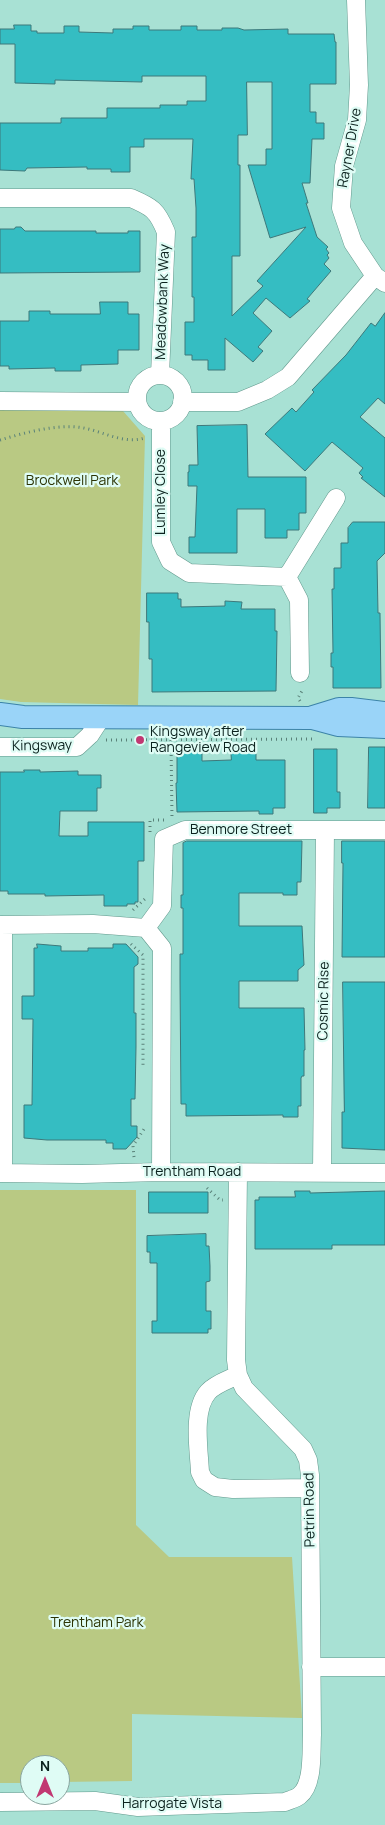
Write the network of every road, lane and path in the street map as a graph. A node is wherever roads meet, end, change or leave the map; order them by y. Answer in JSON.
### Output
{"nodes":[{"id":1,"x":356,"y":0,"type":"edge"},
{"id":2,"x":0,"y":198,"type":"edge"},
{"id":3,"x":380,"y":280,"type":"edge"},
{"id":4,"x":160,"y":375,"type":"junction"},
{"id":5,"x":0,"y":401,"type":"edge"},
{"id":6,"x":137,"y":402,"type":"junction"},
{"id":7,"x":182,"y":402,"type":"junction"},
{"id":8,"x":161,"y":421,"type":"junction"},
{"id":9,"x":145,"y":438,"type":"dead end"},
{"id":10,"x":0,"y":440,"type":"edge"},
{"id":11,"x":336,"y":498,"type":"dead end"},
{"id":12,"x":287,"y":577,"type":"junction"},
{"id":13,"x":300,"y":673,"type":"dead end"},
{"id":14,"x":385,"y":713,"type":"edge"},
{"id":15,"x":0,"y":714,"type":"edge"},
{"id":16,"x":95,"y":726,"type":"junction"},
{"id":17,"x":385,"y":726,"type":"edge"},
{"id":18,"x":315,"y":728,"type":"junction"},
{"id":19,"x":0,"y":747,"type":"edge"},
{"id":20,"x":325,"y":830,"type":"junction"},
{"id":21,"x":385,"y":830,"type":"edge"},
{"id":22,"x":2,"y":925,"type":"edge"},
{"id":23,"x":126,"y":926,"type":"junction"},
{"id":24,"x":146,"y":928,"type":"junction"},
{"id":25,"x":143,"y":1072,"type":"dead end"},
{"id":26,"x":144,"y":1122,"type":"dead end"},
{"id":27,"x":134,"y":1172,"type":"junction"},
{"id":28,"x":161,"y":1172,"type":"junction"},
{"id":29,"x":238,"y":1172,"type":"junction"},
{"id":30,"x":322,"y":1172,"type":"junction"},
{"id":31,"x":2,"y":1173,"type":"edge"},
{"id":32,"x":385,"y":1173,"type":"edge"},
{"id":33,"x":238,"y":1374,"type":"junction"},
{"id":34,"x":310,"y":1488,"type":"junction"},
{"id":35,"x":311,"y":1667,"type":"junction"},
{"id":36,"x":385,"y":1667,"type":"edge"},
{"id":37,"x":0,"y":1802,"type":"edge"},
{"id":38,"x":285,"y":1802,"type":"joint"}],
"edges":[{"from":1,"to":3,"type":"street","name":"Rayner Drive"},
{"from":2,"to":4,"type":"street","name":"Meadowbank Way"},
{"from":3,"to":7,"type":"street"},
{"from":4,"to":6,"type":"street"},
{"from":4,"to":7,"type":"street"},
{"from":5,"to":6,"type":"street"},
{"from":6,"to":8,"type":"street"},
{"from":7,"to":8,"type":"street"},
{"from":8,"to":12,"type":"street","name":"Lumley Close"},
{"from":9,"to":10,"type":"path"},
{"from":11,"to":12,"type":"street"},
{"from":12,"to":13,"type":"street"},
{"from":14,"to":18,"type":"main road","name":"Kingsway"},
{"from":15,"to":16,"type":"main road","name":"Kingsway"},
{"from":16,"to":18,"type":"main road","name":"Kingsway"},
{"from":16,"to":18,"type":"path"},
{"from":16,"to":19,"type":"street","name":"Kingsway"},
{"from":17,"to":18,"type":"main road","name":"Kingsway"},
{"from":20,"to":21,"type":"street","name":"Benmore Street"},
{"from":20,"to":24,"type":"street","name":"Benmore Street"},
{"from":20,"to":30,"type":"street","name":"Cosmic Rise"},
{"from":22,"to":23,"type":"street"},
{"from":22,"to":31,"type":"street"},
{"from":23,"to":24,"type":"street"},
{"from":23,"to":25,"type":"path"},
{"from":24,"to":28,"type":"street"},
{"from":26,"to":27,"type":"path"},
{"from":27,"to":28,"type":"street","name":"Trentham Road"},
{"from":27,"to":31,"type":"street","name":"Trentham Road"},
{"from":28,"to":29,"type":"street","name":"Trentham Road"},
{"from":29,"to":30,"type":"street","name":"Trentham Road"},
{"from":29,"to":33,"type":"street","name":"Petrin Road"},
{"from":30,"to":32,"type":"street","name":"Trentham Road"},
{"from":33,"to":34,"type":"street","name":"Petrin Road"},
{"from":33,"to":34,"type":"street"},
{"from":34,"to":35,"type":"street","name":"Petrin Road"},
{"from":35,"to":36,"type":"street"},
{"from":35,"to":38,"type":"street","name":"Petrin Road"},
{"from":37,"to":38,"type":"street","name":"Harrogate Vista"}]}
